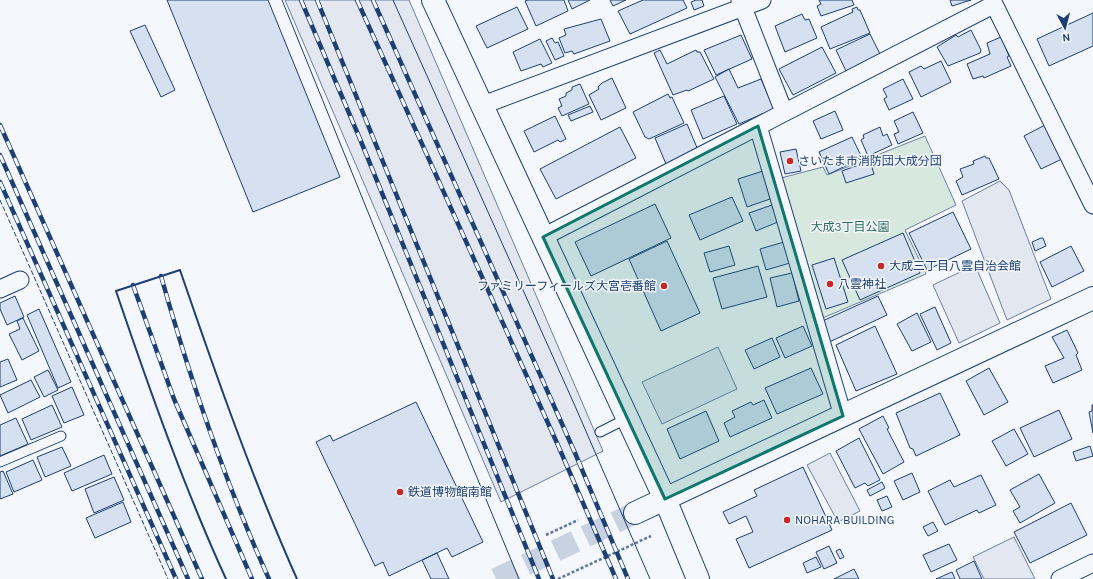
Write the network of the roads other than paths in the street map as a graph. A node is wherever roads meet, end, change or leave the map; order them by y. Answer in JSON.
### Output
{"nodes":[{"id":1,"x":433,"y":0,"type":"edge"},
{"id":2,"x":762,"y":0,"type":"edge"},
{"id":3,"x":992,"y":2,"type":"edge"},
{"id":4,"x":741,"y":4,"type":"edge"},
{"id":5,"x":482,"y":105,"type":"junction"},
{"id":6,"x":784,"y":112,"type":"junction"},
{"id":7,"x":758,"y":126,"type":"junction"},
{"id":8,"x":1093,"y":206,"type":"edge"},
{"id":9,"x":543,"y":237,"type":"junction"},
{"id":10,"x":20,"y":280,"type":"dead end"},
{"id":11,"x":0,"y":289,"type":"edge"},
{"id":12,"x":1093,"y":298,"type":"edge"},
{"id":13,"x":842,"y":416,"type":"junction"},
{"id":14,"x":628,"y":418,"type":"junction"},
{"id":15,"x":600,"y":432,"type":"dead end"},
{"id":16,"x":61,"y":436,"type":"dead end"},
{"id":17,"x":0,"y":462,"type":"edge"},
{"id":18,"x":665,"y":499,"type":"junction"},
{"id":19,"x":635,"y":513,"type":"tunnel mouth"},
{"id":20,"x":1093,"y":563,"type":"edge"},
{"id":21,"x":698,"y":579,"type":"edge"},
{"id":22,"x":1060,"y":579,"type":"edge"}],
"edges":[{"from":1,"to":5,"type":"street"},
{"from":2,"to":4,"type":"street"},
{"from":3,"to":6,"type":"street"},
{"from":3,"to":8,"type":"street"},
{"from":4,"to":5,"type":"street"},
{"from":4,"to":6,"type":"street"},
{"from":5,"to":9,"type":"street"},
{"from":6,"to":7,"type":"street"},
{"from":7,"to":9,"type":"street"},
{"from":7,"to":13,"type":"street"},
{"from":9,"to":14,"type":"street"},
{"from":10,"to":11,"type":"street"},
{"from":12,"to":13,"type":"street"},
{"from":13,"to":18,"type":"street"},
{"from":14,"to":15,"type":"lane"},
{"from":14,"to":18,"type":"street"},
{"from":16,"to":17,"type":"lane"},
{"from":18,"to":19,"type":"street"},
{"from":18,"to":21,"type":"street"},
{"from":20,"to":22,"type":"street"}]}
